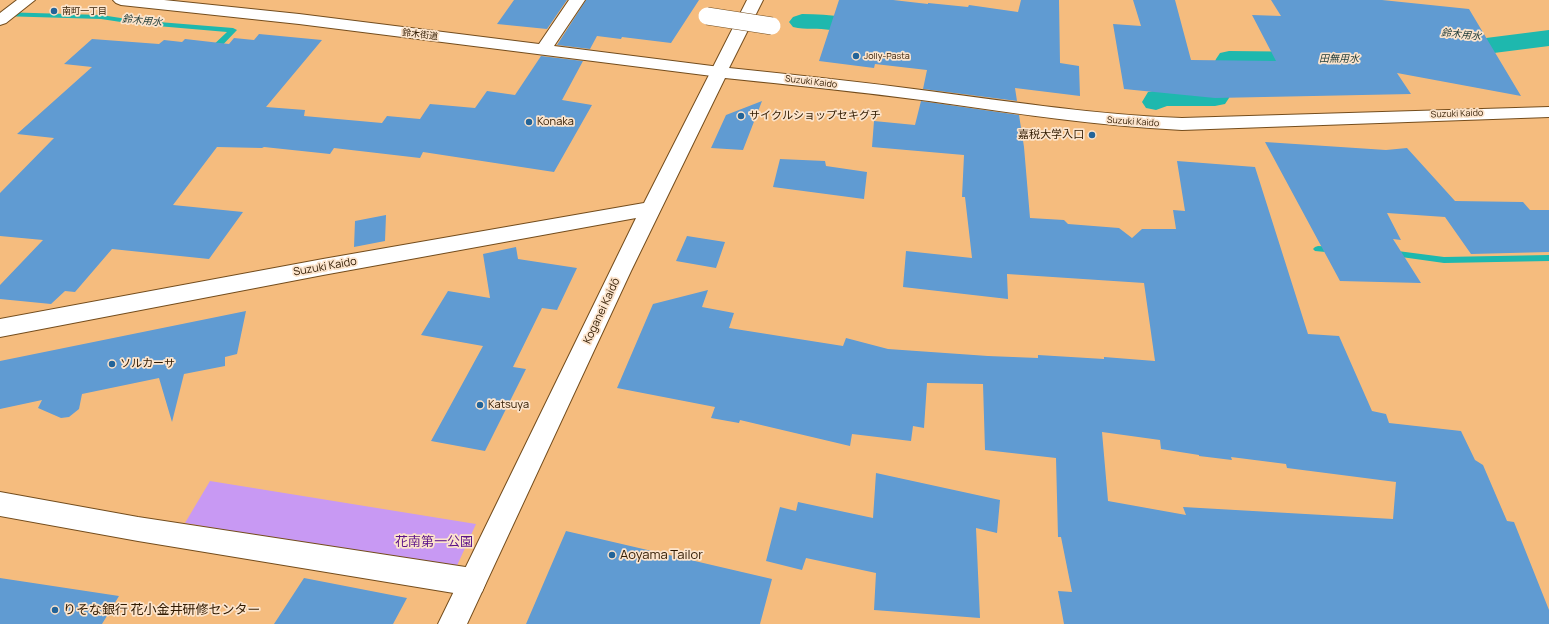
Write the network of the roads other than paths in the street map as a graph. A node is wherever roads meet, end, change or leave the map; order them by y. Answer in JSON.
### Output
{"nodes":[{"id":1,"x":121,"y":0,"type":"edge"},
{"id":2,"x":578,"y":0,"type":"edge"},
{"id":3,"x":755,"y":0,"type":"edge"},
{"id":4,"x":272,"y":3,"type":"dead end"},
{"id":5,"x":21,"y":4,"type":"edge"},
{"id":6,"x":258,"y":15,"type":"junction"},
{"id":7,"x":707,"y":16,"type":"dead end"},
{"id":8,"x":0,"y":20,"type":"edge"},
{"id":9,"x":772,"y":26,"type":"dead end"},
{"id":10,"x":543,"y":50,"type":"junction"},
{"id":11,"x":720,"y":72,"type":"junction"},
{"id":12,"x":1549,"y":112,"type":"edge"},
{"id":13,"x":650,"y":210,"type":"junction"},
{"id":14,"x":0,"y":328,"type":"edge"},
{"id":15,"x":0,"y":504,"type":"edge"},
{"id":16,"x":472,"y":582,"type":"junction"},
{"id":17,"x":452,"y":624,"type":"edge"}],
"edges":[{"from":1,"to":6,"type":"main road","name":"鈴木街道"},
{"from":2,"to":10,"type":"main road"},
{"from":3,"to":11,"type":"main road","name":"Koganei Kaidō"},
{"from":4,"to":6,"type":"main road"},
{"from":5,"to":8,"type":"main road"},
{"from":6,"to":10,"type":"main road","name":"鈴木街道"},
{"from":7,"to":9,"type":"main road","bridge":true},
{"from":10,"to":11,"type":"main road","name":"鈴木街道"},
{"from":11,"to":12,"type":"main road","name":"Suzuki Kaido"},
{"from":11,"to":13,"type":"main road","name":"Koganei Kaidō"},
{"from":13,"to":14,"type":"main road","name":"Suzuki Kaido"},
{"from":13,"to":16,"type":"main road","name":"Koganei Kaidō"},
{"from":15,"to":16,"type":"main road"},
{"from":16,"to":17,"type":"main road","name":"Koganei Kaidō"}]}
